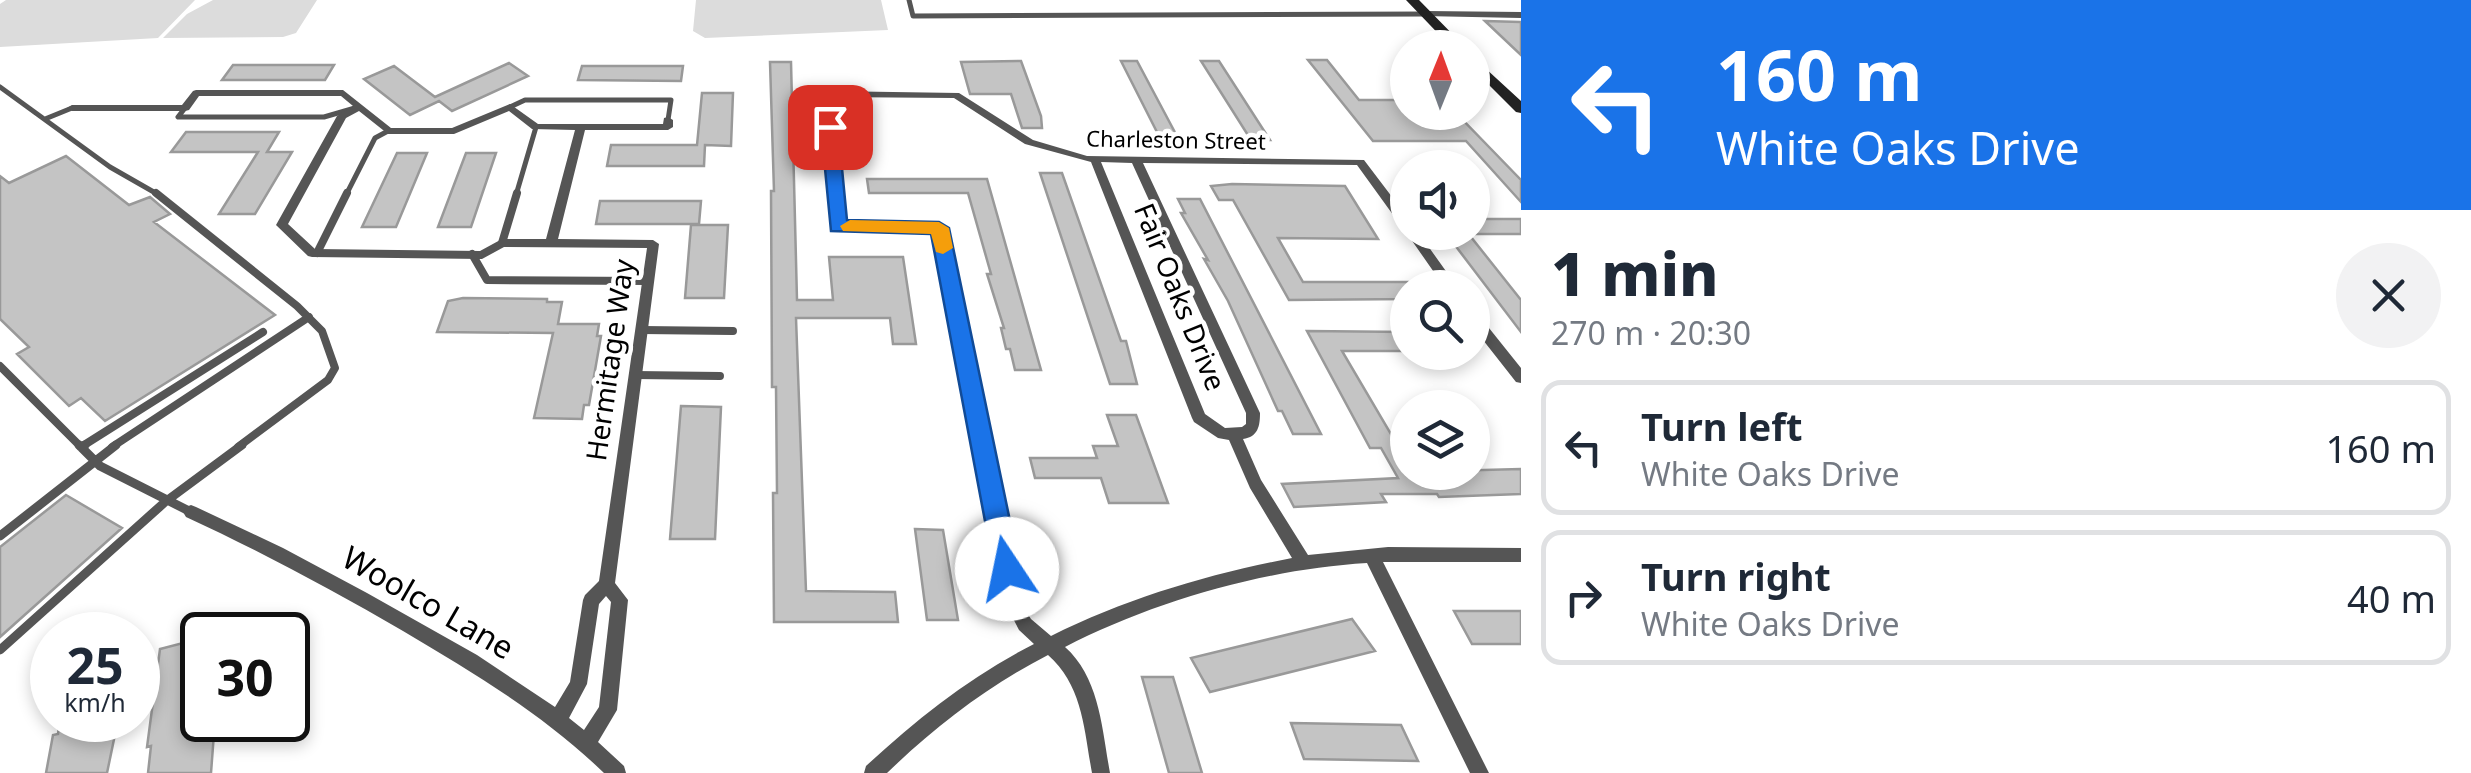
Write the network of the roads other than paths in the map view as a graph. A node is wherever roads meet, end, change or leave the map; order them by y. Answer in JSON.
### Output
{"nodes":[{"id":1,"x":909,"y":0,"type":"edge"},
{"id":2,"x":1412,"y":0,"type":"edge"},
{"id":3,"x":1426,"y":14,"type":"junction"},
{"id":4,"x":1521,"y":15,"type":"edge"},
{"id":5,"x":1442,"y":30,"type":"edge"},
{"id":6,"x":1490,"y":78,"type":"edge"},
{"id":7,"x":0,"y":87,"type":"edge"},
{"id":8,"x":359,"y":107,"type":"junction"},
{"id":9,"x":510,"y":107,"type":"junction"},
{"id":10,"x":72,"y":108,"type":"joint"},
{"id":11,"x":185,"y":108,"type":"junction"},
{"id":12,"x":1521,"y":109,"type":"edge"},
{"id":13,"x":45,"y":120,"type":"junction"},
{"id":14,"x":668,"y":120,"type":"joint"},
{"id":15,"x":536,"y":127,"type":"junction"},
{"id":16,"x":581,"y":127,"type":"junction"},
{"id":17,"x":388,"y":131,"type":"junction"},
{"id":18,"x":1094,"y":160,"type":"junction"},
{"id":19,"x":1137,"y":162,"type":"junction"},
{"id":20,"x":1390,"y":203,"type":"edge"},
{"id":21,"x":502,"y":243,"type":"junction"},
{"id":22,"x":551,"y":244,"type":"junction"},
{"id":23,"x":317,"y":254,"type":"junction"},
{"id":24,"x":472,"y":254,"type":"junction"},
{"id":25,"x":648,"y":281,"type":"junction"},
{"id":26,"x":309,"y":317,"type":"junction"},
{"id":27,"x":642,"y":330,"type":"junction"},
{"id":28,"x":733,"y":331,"type":"dead end"},
{"id":29,"x":263,"y":332,"type":"dead end"},
{"id":30,"x":1490,"y":339,"type":"edge"},
{"id":31,"x":0,"y":366,"type":"edge"},
{"id":32,"x":636,"y":375,"type":"junction"},
{"id":33,"x":720,"y":376,"type":"dead end"},
{"id":34,"x":1521,"y":378,"type":"edge"},
{"id":35,"x":1234,"y":435,"type":"junction"},
{"id":36,"x":81,"y":448,"type":"junction"},
{"id":37,"x":94,"y":459,"type":"junction"},
{"id":38,"x":165,"y":502,"type":"junction"},
{"id":39,"x":192,"y":512,"type":"joint"},
{"id":40,"x":0,"y":536,"type":"edge"},
{"id":41,"x":1521,"y":555,"type":"edge"},
{"id":42,"x":1372,"y":556,"type":"junction"},
{"id":43,"x":1304,"y":563,"type":"junction"},
{"id":44,"x":607,"y":584,"type":"junction"},
{"id":45,"x":1048,"y":646,"type":"junction"},
{"id":46,"x":0,"y":650,"type":"edge"},
{"id":47,"x":558,"y":719,"type":"junction"},
{"id":48,"x":586,"y":743,"type":"junction"},
{"id":49,"x":617,"y":773,"type":"edge"},
{"id":50,"x":873,"y":773,"type":"edge"},
{"id":51,"x":1102,"y":773,"type":"edge"},
{"id":52,"x":1480,"y":773,"type":"edge"}],
"edges":[{"from":1,"to":3,"type":"lane"},
{"from":2,"to":3,"type":"main road"},
{"from":3,"to":4,"type":"street"},
{"from":3,"to":5,"type":"main road"},
{"from":6,"to":12,"type":"main road"},
{"from":7,"to":13,"type":"lane"},
{"from":8,"to":11,"type":"street"},
{"from":8,"to":11,"type":"lane"},
{"from":8,"to":17,"type":"street"},
{"from":8,"to":23,"type":"street"},
{"from":9,"to":14,"type":"lane"},
{"from":9,"to":15,"type":"street"},
{"from":9,"to":17,"type":"street"},
{"from":10,"to":11,"type":"street"},
{"from":10,"to":13,"type":"lane"},
{"from":13,"to":26,"type":"lane"},
{"from":14,"to":16,"type":"street"},
{"from":15,"to":16,"type":"street"},
{"from":15,"to":21,"type":"lane"},
{"from":16,"to":22,"type":"street"},
{"from":17,"to":23,"type":"lane"},
{"from":18,"to":19,"type":"street","name":"Charleston Street"},
{"from":18,"to":35,"type":"street","name":"Fair Oaks Drive"},
{"from":18,"to":45,"type":"street","name":"Charleston Street"},
{"from":19,"to":20,"type":"street","name":"Charleston Street"},
{"from":19,"to":35,"type":"street","name":"Fair Oaks Drive"},
{"from":21,"to":22,"type":"street","name":"Hermitage Way"},
{"from":21,"to":24,"type":"street","name":"Hermitage Way"},
{"from":22,"to":25,"type":"street","name":"Hermitage Way"},
{"from":23,"to":24,"type":"street","name":"Hermitage Way"},
{"from":24,"to":25,"type":"lane"},
{"from":25,"to":27,"type":"street","name":"Hermitage Way"},
{"from":26,"to":37,"type":"lane"},
{"from":26,"to":38,"type":"lane"},
{"from":27,"to":28,"type":"lane"},
{"from":27,"to":32,"type":"street","name":"Hermitage Way"},
{"from":29,"to":36,"type":"lane"},
{"from":30,"to":34,"type":"street"},
{"from":31,"to":36,"type":"lane"},
{"from":32,"to":33,"type":"lane"},
{"from":32,"to":44,"type":"street","name":"Hermitage Way"},
{"from":35,"to":43,"type":"street"},
{"from":36,"to":37,"type":"lane"},
{"from":37,"to":38,"type":"lane"},
{"from":37,"to":40,"type":"lane"},
{"from":38,"to":39,"type":"lane"},
{"from":38,"to":46,"type":"lane"},
{"from":39,"to":47,"type":"street","name":"Woolco Lane"},
{"from":41,"to":42,"type":"street"},
{"from":42,"to":43,"type":"street"},
{"from":42,"to":52,"type":"street"},
{"from":43,"to":45,"type":"street"},
{"from":44,"to":47,"type":"street","name":"Hermitage Way"},
{"from":44,"to":48,"type":"street","name":"Hermitage Way"},
{"from":45,"to":50,"type":"street"},
{"from":45,"to":51,"type":"street"},
{"from":47,"to":48,"type":"street","name":"Woolco Lane"},
{"from":48,"to":49,"type":"street","name":"Woolco Lane"}]}
